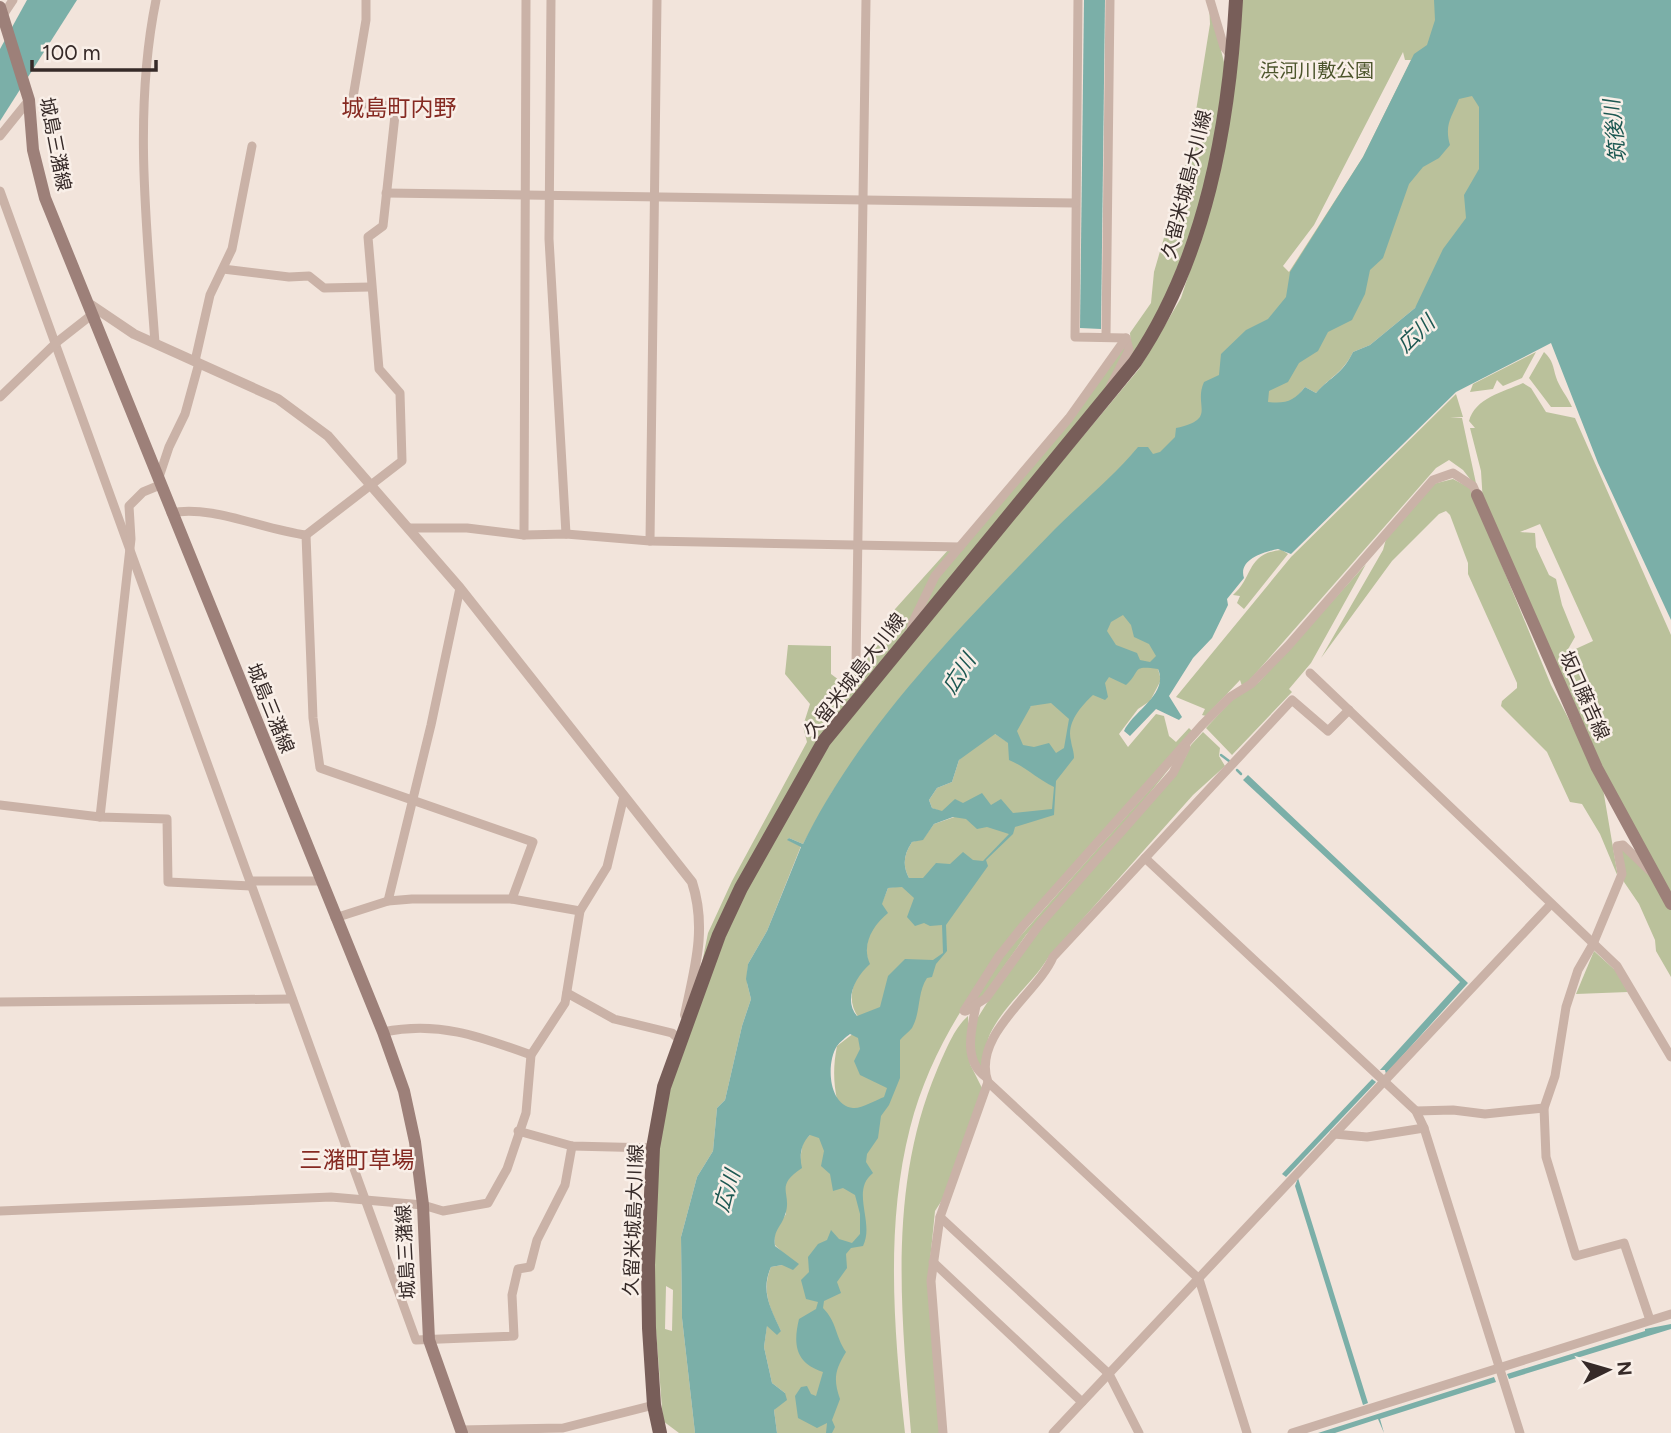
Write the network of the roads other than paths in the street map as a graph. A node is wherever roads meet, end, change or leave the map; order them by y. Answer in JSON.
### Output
{"nodes":[{"id":1,"x":13,"y":0,"type":"edge"},
{"id":2,"x":156,"y":0,"type":"edge"},
{"id":3,"x":366,"y":0,"type":"edge"},
{"id":4,"x":526,"y":0,"type":"edge"},
{"id":5,"x":551,"y":0,"type":"edge"},
{"id":6,"x":657,"y":0,"type":"edge"},
{"id":7,"x":866,"y":0,"type":"edge"},
{"id":8,"x":1078,"y":0,"type":"edge"},
{"id":9,"x":1110,"y":0,"type":"edge"},
{"id":10,"x":1210,"y":0,"type":"edge"},
{"id":11,"x":1236,"y":0,"type":"edge"},
{"id":12,"x":2,"y":15,"type":"edge"},
{"id":13,"x":1232,"y":57,"type":"junction"},
{"id":14,"x":29,"y":100,"type":"junction"},
{"id":15,"x":0,"y":136,"type":"edge"},
{"id":16,"x":252,"y":146,"type":"dead end"},
{"id":17,"x":0,"y":191,"type":"edge"},
{"id":18,"x":386,"y":192,"type":"junction"},
{"id":19,"x":525,"y":195,"type":"junction"},
{"id":20,"x":547,"y":195,"type":"junction"},
{"id":21,"x":653,"y":197,"type":"junction"},
{"id":22,"x":863,"y":199,"type":"junction"},
{"id":23,"x":1075,"y":203,"type":"junction"},
{"id":24,"x":223,"y":269,"type":"junction"},
{"id":25,"x":370,"y":287,"type":"junction"},
{"id":26,"x":92,"y":309,"type":"junction"},
{"id":27,"x":1105,"y":336,"type":"junction"},
{"id":28,"x":1126,"y":338,"type":"junction"},
{"id":29,"x":57,"y":342,"type":"junction"},
{"id":30,"x":155,"y":343,"type":"junction"},
{"id":31,"x":197,"y":362,"type":"junction"},
{"id":32,"x":1109,"y":394,"type":"junction"},
{"id":33,"x":0,"y":397,"type":"edge"},
{"id":34,"x":159,"y":482,"type":"junction"},
{"id":35,"x":372,"y":484,"type":"junction"},
{"id":36,"x":1477,"y":495,"type":"joint"},
{"id":37,"x":171,"y":513,"type":"junction"},
{"id":38,"x":410,"y":528,"type":"junction"},
{"id":39,"x":524,"y":534,"type":"junction"},
{"id":40,"x":566,"y":534,"type":"junction"},
{"id":41,"x":306,"y":535,"type":"junction"},
{"id":42,"x":650,"y":541,"type":"junction"},
{"id":43,"x":858,"y":544,"type":"junction"},
{"id":44,"x":960,"y":547,"type":"junction"},
{"id":45,"x":129,"y":549,"type":"junction"},
{"id":46,"x":460,"y":588,"type":"junction"},
{"id":47,"x":911,"y":634,"type":"junction"},
{"id":48,"x":856,"y":664,"type":"dead end"},
{"id":49,"x":1310,"y":673,"type":"dead end"},
{"id":50,"x":1349,"y":710,"type":"junction"},
{"id":51,"x":624,"y":796,"type":"junction"},
{"id":52,"x":413,"y":800,"type":"junction"},
{"id":53,"x":0,"y":805,"type":"edge"},
{"id":54,"x":100,"y":817,"type":"junction"},
{"id":55,"x":1145,"y":858,"type":"junction"},
{"id":56,"x":1654,"y":875,"type":"junction"},
{"id":57,"x":320,"y":881,"type":"junction"},
{"id":58,"x":251,"y":883,"type":"junction"},
{"id":59,"x":512,"y":898,"type":"junction"},
{"id":60,"x":388,"y":901,"type":"junction"},
{"id":61,"x":1550,"y":904,"type":"junction"},
{"id":62,"x":1671,"y":904,"type":"edge"},
{"id":63,"x":580,"y":911,"type":"junction"},
{"id":64,"x":335,"y":918,"type":"junction"},
{"id":65,"x":1592,"y":944,"type":"junction"},
{"id":66,"x":567,"y":993,"type":"junction"},
{"id":67,"x":292,"y":999,"type":"junction"},
{"id":68,"x":0,"y":1002,"type":"edge"},
{"id":69,"x":383,"y":1032,"type":"junction"},
{"id":70,"x":679,"y":1039,"type":"junction"},
{"id":71,"x":531,"y":1055,"type":"junction"},
{"id":72,"x":1671,"y":1057,"type":"edge"},
{"id":73,"x":987,"y":1079,"type":"junction"},
{"id":74,"x":1385,"y":1081,"type":"junction"},
{"id":75,"x":1544,"y":1108,"type":"junction"},
{"id":76,"x":1416,"y":1111,"type":"junction"},
{"id":77,"x":1424,"y":1128,"type":"junction"},
{"id":78,"x":518,"y":1130,"type":"junction"},
{"id":79,"x":1334,"y":1134,"type":"junction"},
{"id":80,"x":572,"y":1146,"type":"junction"},
{"id":81,"x":653,"y":1148,"type":"junction"},
{"id":82,"x":364,"y":1198,"type":"junction"},
{"id":83,"x":422,"y":1205,"type":"junction"},
{"id":84,"x":0,"y":1211,"type":"edge"},
{"id":85,"x":940,"y":1217,"type":"junction"},
{"id":86,"x":933,"y":1262,"type":"junction"},
{"id":87,"x":1199,"y":1279,"type":"junction"},
{"id":88,"x":1671,"y":1314,"type":"edge"},
{"id":89,"x":1650,"y":1320,"type":"junction"},
{"id":90,"x":429,"y":1340,"type":"junction"},
{"id":91,"x":1499,"y":1367,"type":"junction"},
{"id":92,"x":1109,"y":1374,"type":"junction"},
{"id":93,"x":1082,"y":1402,"type":"junction"},
{"id":94,"x":654,"y":1405,"type":"junction"},
{"id":95,"x":461,"y":1431,"type":"edge"},
{"id":96,"x":660,"y":1433,"type":"edge"},
{"id":97,"x":943,"y":1433,"type":"edge"},
{"id":98,"x":1053,"y":1433,"type":"edge"},
{"id":99,"x":1139,"y":1433,"type":"edge"},
{"id":100,"x":1247,"y":1433,"type":"edge"},
{"id":101,"x":1292,"y":1433,"type":"edge"},
{"id":102,"x":1520,"y":1433,"type":"edge"}],
"edges":[{"from":1,"to":12,"type":"street"},
{"from":2,"to":30,"type":"street"},
{"from":3,"to":18,"type":"street"},
{"from":4,"to":19,"type":"street"},
{"from":5,"to":20,"type":"street"},
{"from":6,"to":21,"type":"street"},
{"from":7,"to":22,"type":"street"},
{"from":8,"to":23,"type":"street"},
{"from":9,"to":27,"type":"street"},
{"from":10,"to":13,"type":"street"},
{"from":11,"to":13,"type":"main road","name":"久留米城島大川線"},
{"from":12,"to":14,"type":"main road","name":"城島三潴線"},
{"from":13,"to":32,"type":"main road","name":"久留米城島大川線"},
{"from":14,"to":15,"type":"street"},
{"from":14,"to":26,"type":"main road","name":"城島三潴線"},
{"from":16,"to":24,"type":"street"},
{"from":17,"to":29,"type":"street"},
{"from":18,"to":19,"type":"street"},
{"from":18,"to":25,"type":"street"},
{"from":19,"to":20,"type":"street"},
{"from":19,"to":39,"type":"street"},
{"from":20,"to":21,"type":"street"},
{"from":20,"to":40,"type":"street"},
{"from":21,"to":22,"type":"street"},
{"from":21,"to":42,"type":"street"},
{"from":22,"to":23,"type":"street"},
{"from":22,"to":43,"type":"street"},
{"from":23,"to":27,"type":"street"},
{"from":24,"to":25,"type":"street"},
{"from":24,"to":31,"type":"street"},
{"from":25,"to":35,"type":"street"},
{"from":26,"to":29,"type":"street"},
{"from":26,"to":30,"type":"street"},
{"from":26,"to":34,"type":"main road","name":"城島三潴線"},
{"from":27,"to":28,"type":"street"},
{"from":28,"to":32,"type":"street"},
{"from":28,"to":44,"type":"street"},
{"from":29,"to":33,"type":"street"},
{"from":29,"to":45,"type":"street"},
{"from":30,"to":31,"type":"street"},
{"from":31,"to":34,"type":"street"},
{"from":31,"to":35,"type":"street"},
{"from":32,"to":47,"type":"main road","name":"久留米城島大川線"},
{"from":34,"to":37,"type":"main road","name":"城島三潴線"},
{"from":34,"to":45,"type":"street"},
{"from":35,"to":38,"type":"street"},
{"from":35,"to":41,"type":"street"},
{"from":36,"to":56,"type":"main road","name":"坂口藤吉線"},
{"from":36,"to":73,"type":"street"},
{"from":37,"to":41,"type":"street"},
{"from":37,"to":57,"type":"main road","name":"城島三潴線"},
{"from":38,"to":39,"type":"street"},
{"from":38,"to":46,"type":"street"},
{"from":39,"to":40,"type":"street"},
{"from":40,"to":42,"type":"street"},
{"from":41,"to":52,"type":"street"},
{"from":42,"to":43,"type":"street"},
{"from":43,"to":44,"type":"street"},
{"from":43,"to":48,"type":"street"},
{"from":44,"to":47,"type":"street"},
{"from":45,"to":54,"type":"street"},
{"from":45,"to":58,"type":"street"},
{"from":46,"to":51,"type":"street"},
{"from":46,"to":52,"type":"street"},
{"from":47,"to":70,"type":"main road","name":"久留米城島大川線"},
{"from":49,"to":50,"type":"street"},
{"from":50,"to":55,"type":"street"},
{"from":50,"to":61,"type":"street"},
{"from":51,"to":63,"type":"street"},
{"from":51,"to":70,"type":"street"},
{"from":52,"to":59,"type":"street"},
{"from":52,"to":60,"type":"street"},
{"from":53,"to":54,"type":"street"},
{"from":54,"to":58,"type":"street"},
{"from":55,"to":73,"type":"street"},
{"from":55,"to":74,"type":"street"},
{"from":56,"to":62,"type":"main road","name":"坂口藤吉線"},
{"from":56,"to":65,"type":"street"},
{"from":57,"to":58,"type":"street"},
{"from":57,"to":64,"type":"main road","name":"城島三潴線"},
{"from":58,"to":67,"type":"street"},
{"from":59,"to":60,"type":"street"},
{"from":59,"to":63,"type":"street"},
{"from":60,"to":64,"type":"street"},
{"from":61,"to":65,"type":"street"},
{"from":61,"to":74,"type":"street"},
{"from":63,"to":66,"type":"street"},
{"from":64,"to":69,"type":"main road","name":"城島三潴線"},
{"from":65,"to":72,"type":"street"},
{"from":65,"to":75,"type":"street"},
{"from":66,"to":70,"type":"street"},
{"from":66,"to":71,"type":"street"},
{"from":67,"to":68,"type":"street"},
{"from":67,"to":82,"type":"street"},
{"from":69,"to":71,"type":"street"},
{"from":69,"to":83,"type":"main road","name":"城島三潴線"},
{"from":70,"to":81,"type":"main road","name":"久留米城島大川線"},
{"from":71,"to":78,"type":"street"},
{"from":73,"to":85,"type":"street"},
{"from":73,"to":87,"type":"street"},
{"from":74,"to":76,"type":"street"},
{"from":74,"to":79,"type":"street"},
{"from":75,"to":76,"type":"street"},
{"from":75,"to":89,"type":"street"},
{"from":76,"to":77,"type":"street"},
{"from":77,"to":79,"type":"street"},
{"from":77,"to":91,"type":"street"},
{"from":78,"to":80,"type":"street"},
{"from":78,"to":83,"type":"street"},
{"from":79,"to":87,"type":"street"},
{"from":80,"to":81,"type":"street"},
{"from":80,"to":90,"type":"street"},
{"from":81,"to":94,"type":"main road","name":"久留米城島大川線"},
{"from":82,"to":83,"type":"street"},
{"from":82,"to":84,"type":"street"},
{"from":82,"to":90,"type":"street"},
{"from":83,"to":90,"type":"main road","name":"城島三潴線"},
{"from":85,"to":86,"type":"street"},
{"from":85,"to":92,"type":"street"},
{"from":86,"to":93,"type":"street"},
{"from":86,"to":97,"type":"street"},
{"from":87,"to":92,"type":"street"},
{"from":87,"to":100,"type":"street"},
{"from":88,"to":89,"type":"street"},
{"from":89,"to":91,"type":"street"},
{"from":90,"to":95,"type":"main road","name":"城島三潴線"},
{"from":91,"to":101,"type":"street"},
{"from":91,"to":102,"type":"street"},
{"from":92,"to":93,"type":"street"},
{"from":92,"to":99,"type":"street"},
{"from":93,"to":98,"type":"street"},
{"from":94,"to":95,"type":"street"},
{"from":94,"to":96,"type":"main road","name":"久留米城島大川線"}]}
